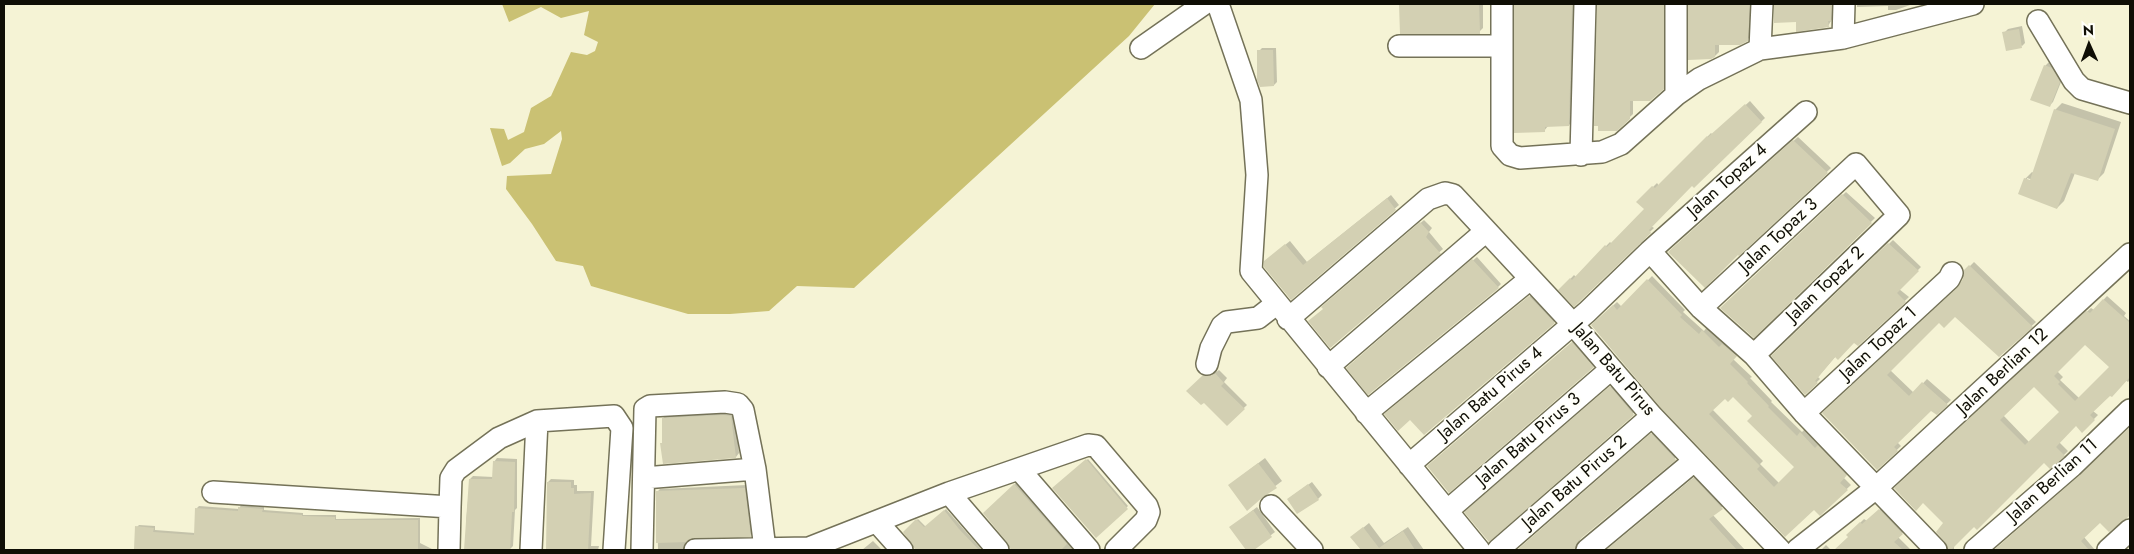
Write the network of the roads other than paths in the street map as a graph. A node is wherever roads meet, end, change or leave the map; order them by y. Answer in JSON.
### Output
{"nodes":[{"id":1,"x":1204,"y":4,"type":"edge"},
{"id":2,"x":1218,"y":4,"type":"edge"},
{"id":3,"x":1502,"y":4,"type":"edge"},
{"id":4,"x":1585,"y":4,"type":"edge"},
{"id":5,"x":1676,"y":4,"type":"edge"},
{"id":6,"x":1762,"y":4,"type":"edge"},
{"id":7,"x":1844,"y":4,"type":"edge"},
{"id":8,"x":1973,"y":4,"type":"edge"},
{"id":9,"x":1948,"y":7,"type":"edge"},
{"id":10,"x":1927,"y":9,"type":"edge"},
{"id":11,"x":2038,"y":20,"type":"dead end"},
{"id":12,"x":1843,"y":38,"type":"junction"},
{"id":13,"x":1399,"y":46,"type":"dead end"},
{"id":14,"x":1502,"y":46,"type":"junction"},
{"id":15,"x":1141,"y":48,"type":"dead end"},
{"id":16,"x":1760,"y":50,"type":"junction"},
{"id":17,"x":1676,"y":95,"type":"junction"},
{"id":18,"x":2130,"y":103,"type":"edge"},
{"id":19,"x":1806,"y":112,"type":"dead end"},
{"id":20,"x":1581,"y":155,"type":"junction"},
{"id":21,"x":1856,"y":164,"type":"joint"},
{"id":22,"x":1486,"y":231,"type":"junction"},
{"id":23,"x":1650,"y":251,"type":"junction"},
{"id":24,"x":2130,"y":254,"type":"edge"},
{"id":25,"x":1952,"y":273,"type":"dead end"},
{"id":26,"x":1530,"y":278,"type":"junction"},
{"id":27,"x":1701,"y":308,"type":"junction"},
{"id":28,"x":1274,"y":312,"type":"junction"},
{"id":29,"x":1572,"y":323,"type":"junction"},
{"id":30,"x":1754,"y":355,"type":"junction"},
{"id":31,"x":1208,"y":364,"type":"dead end"},
{"id":32,"x":1328,"y":367,"type":"junction"},
{"id":33,"x":1611,"y":370,"type":"junction"},
{"id":34,"x":2130,"y":410,"type":"edge"},
{"id":35,"x":1366,"y":413,"type":"junction"},
{"id":36,"x":1804,"y":413,"type":"junction"},
{"id":37,"x":1652,"y":416,"type":"junction"},
{"id":38,"x":537,"y":421,"type":"junction"},
{"id":39,"x":1694,"y":461,"type":"junction"},
{"id":40,"x":1409,"y":465,"type":"junction"},
{"id":41,"x":755,"y":469,"type":"junction"},
{"id":42,"x":1020,"y":469,"type":"junction"},
{"id":43,"x":644,"y":478,"type":"junction"},
{"id":44,"x":1876,"y":488,"type":"junction"},
{"id":45,"x":213,"y":492,"type":"dead end"},
{"id":46,"x":949,"y":493,"type":"junction"},
{"id":47,"x":1272,"y":506,"type":"dead end"},
{"id":48,"x":450,"y":507,"type":"junction"},
{"id":49,"x":1447,"y":510,"type":"junction"},
{"id":50,"x":877,"y":522,"type":"junction"},
{"id":51,"x":2130,"y":530,"type":"edge"},
{"id":52,"x":765,"y":549,"type":"edge"},
{"id":53,"x":809,"y":549,"type":"edge"},
{"id":54,"x":449,"y":550,"type":"edge"},
{"id":55,"x":532,"y":550,"type":"edge"},
{"id":56,"x":614,"y":550,"type":"edge"},
{"id":57,"x":642,"y":550,"type":"edge"},
{"id":58,"x":694,"y":550,"type":"edge"},
{"id":59,"x":902,"y":550,"type":"edge"},
{"id":60,"x":998,"y":550,"type":"edge"},
{"id":61,"x":1089,"y":550,"type":"edge"},
{"id":62,"x":1116,"y":550,"type":"edge"},
{"id":63,"x":1312,"y":550,"type":"edge"},
{"id":64,"x":1479,"y":550,"type":"edge"},
{"id":65,"x":1498,"y":550,"type":"edge"},
{"id":66,"x":1587,"y":550,"type":"edge"},
{"id":67,"x":1780,"y":550,"type":"edge"},
{"id":68,"x":1797,"y":550,"type":"edge"},
{"id":69,"x":1936,"y":550,"type":"edge"},
{"id":70,"x":1975,"y":550,"type":"edge"},
{"id":71,"x":2108,"y":550,"type":"edge"}],
"edges":[{"from":1,"to":15,"type":"street"},
{"from":2,"to":28,"type":"street"},
{"from":3,"to":14,"type":"street"},
{"from":4,"to":20,"type":"street"},
{"from":5,"to":17,"type":"street"},
{"from":6,"to":16,"type":"street"},
{"from":7,"to":12,"type":"street"},
{"from":8,"to":9,"type":"street"},
{"from":9,"to":10,"type":"street"},
{"from":10,"to":12,"type":"street"},
{"from":11,"to":18,"type":"street"},
{"from":12,"to":16,"type":"street"},
{"from":13,"to":14,"type":"street"},
{"from":14,"to":20,"type":"street"},
{"from":16,"to":17,"type":"street"},
{"from":17,"to":20,"type":"street"},
{"from":19,"to":23,"type":"street","name":"Jalan Topaz 4"},
{"from":21,"to":27,"type":"street","name":"Jalan Topaz 3"},
{"from":21,"to":30,"type":"street","name":"Jalan Topaz 2"},
{"from":22,"to":26,"type":"street","name":"Jalan Batu Pirus"},
{"from":22,"to":28,"type":"street","name":"Jalan Batu Pirus"},
{"from":22,"to":32,"type":"street"},
{"from":23,"to":27,"type":"street"},
{"from":23,"to":29,"type":"street","name":"Jalan Topaz 4"},
{"from":24,"to":44,"type":"street","name":"Jalan Berlian 12"},
{"from":25,"to":36,"type":"street","name":"Jalan Topaz 1"},
{"from":26,"to":29,"type":"street","name":"Jalan Batu Pirus"},
{"from":26,"to":35,"type":"street"},
{"from":27,"to":30,"type":"street"},
{"from":28,"to":31,"type":"street"},
{"from":28,"to":32,"type":"street"},
{"from":29,"to":33,"type":"street","name":"Jalan Batu Pirus"},
{"from":29,"to":40,"type":"street","name":"Jalan Batu Pirus 4"},
{"from":30,"to":36,"type":"street"},
{"from":32,"to":35,"type":"street"},
{"from":33,"to":37,"type":"street","name":"Jalan Batu Pirus"},
{"from":33,"to":49,"type":"street","name":"Jalan Batu Pirus 3"},
{"from":34,"to":70,"type":"street","name":"Jalan Berlian 11"},
{"from":35,"to":40,"type":"street"},
{"from":36,"to":44,"type":"street"},
{"from":37,"to":39,"type":"street","name":"Jalan Batu Pirus"},
{"from":37,"to":65,"type":"street","name":"Jalan Batu Pirus 2"},
{"from":38,"to":48,"type":"street"},
{"from":38,"to":55,"type":"street"},
{"from":38,"to":56,"type":"street"},
{"from":39,"to":66,"type":"street"},
{"from":39,"to":67,"type":"street","name":"Jalan Batu Pirus"},
{"from":40,"to":49,"type":"street"},
{"from":41,"to":43,"type":"street"},
{"from":41,"to":43,"type":"street"},
{"from":41,"to":52,"type":"street"},
{"from":42,"to":46,"type":"street"},
{"from":42,"to":61,"type":"street"},
{"from":42,"to":62,"type":"street"},
{"from":43,"to":57,"type":"street"},
{"from":44,"to":68,"type":"street","name":"Jalan Berlian 12"},
{"from":44,"to":69,"type":"street"},
{"from":45,"to":48,"type":"street"},
{"from":46,"to":50,"type":"street"},
{"from":46,"to":60,"type":"street"},
{"from":47,"to":63,"type":"street"},
{"from":48,"to":54,"type":"street"},
{"from":49,"to":64,"type":"street"},
{"from":50,"to":53,"type":"street"},
{"from":50,"to":59,"type":"street"},
{"from":51,"to":71,"type":"street"},
{"from":52,"to":53,"type":"street"},
{"from":52,"to":58,"type":"street"}]}
